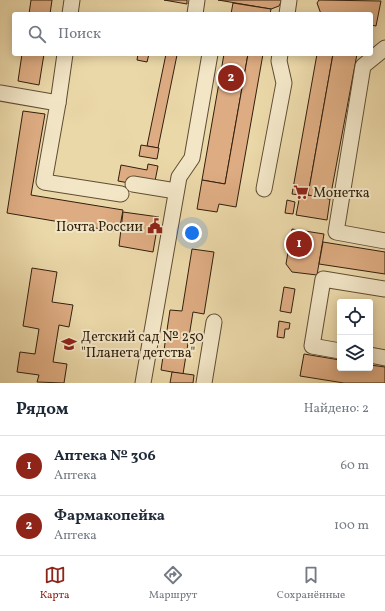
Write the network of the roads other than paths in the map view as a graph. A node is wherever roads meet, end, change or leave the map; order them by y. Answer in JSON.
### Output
{"nodes":[{"id":1,"x":72,"y":0,"type":"edge"},
{"id":2,"x":197,"y":0,"type":"edge"},
{"id":3,"x":289,"y":0,"type":"edge"},
{"id":4,"x":70,"y":12,"type":"edge"},
{"id":5,"x":196,"y":12,"type":"edge"},
{"id":6,"x":287,"y":12,"type":"edge"},
{"id":7,"x":385,"y":48,"type":"edge"},
{"id":8,"x":65,"y":56,"type":"edge"},
{"id":9,"x":210,"y":56,"type":"edge"},
{"id":10,"x":280,"y":56,"type":"edge"},
{"id":11,"x":0,"y":93,"type":"edge"},
{"id":12,"x":58,"y":103,"type":"junction"},
{"id":13,"x":133,"y":184,"type":"dead end"},
{"id":14,"x":264,"y":188,"type":"dead end"},
{"id":15,"x":176,"y":191,"type":"junction"},
{"id":16,"x":121,"y":194,"type":"dead end"},
{"id":17,"x":385,"y":241,"type":"edge"},
{"id":18,"x":385,"y":289,"type":"edge"},
{"id":19,"x":214,"y":322,"type":"dead end"},
{"id":20,"x":337,"y":350,"type":"edge"},
{"id":21,"x":373,"y":356,"type":"edge"},
{"id":22,"x":385,"y":358,"type":"edge"},
{"id":23,"x":143,"y":383,"type":"edge"},
{"id":24,"x":204,"y":383,"type":"edge"}],
"edges":[{"from":1,"to":4,"type":"lane"},
{"from":2,"to":5,"type":"lane"},
{"from":3,"to":6,"type":"lane"},
{"from":7,"to":17,"type":"lane"},
{"from":8,"to":12,"type":"lane"},
{"from":9,"to":15,"type":"lane"},
{"from":10,"to":14,"type":"lane"},
{"from":11,"to":12,"type":"lane"},
{"from":12,"to":16,"type":"lane"},
{"from":13,"to":15,"type":"lane"},
{"from":15,"to":23,"type":"lane"},
{"from":18,"to":20,"type":"lane"},
{"from":19,"to":24,"type":"lane"},
{"from":21,"to":22,"type":"lane"}]}
